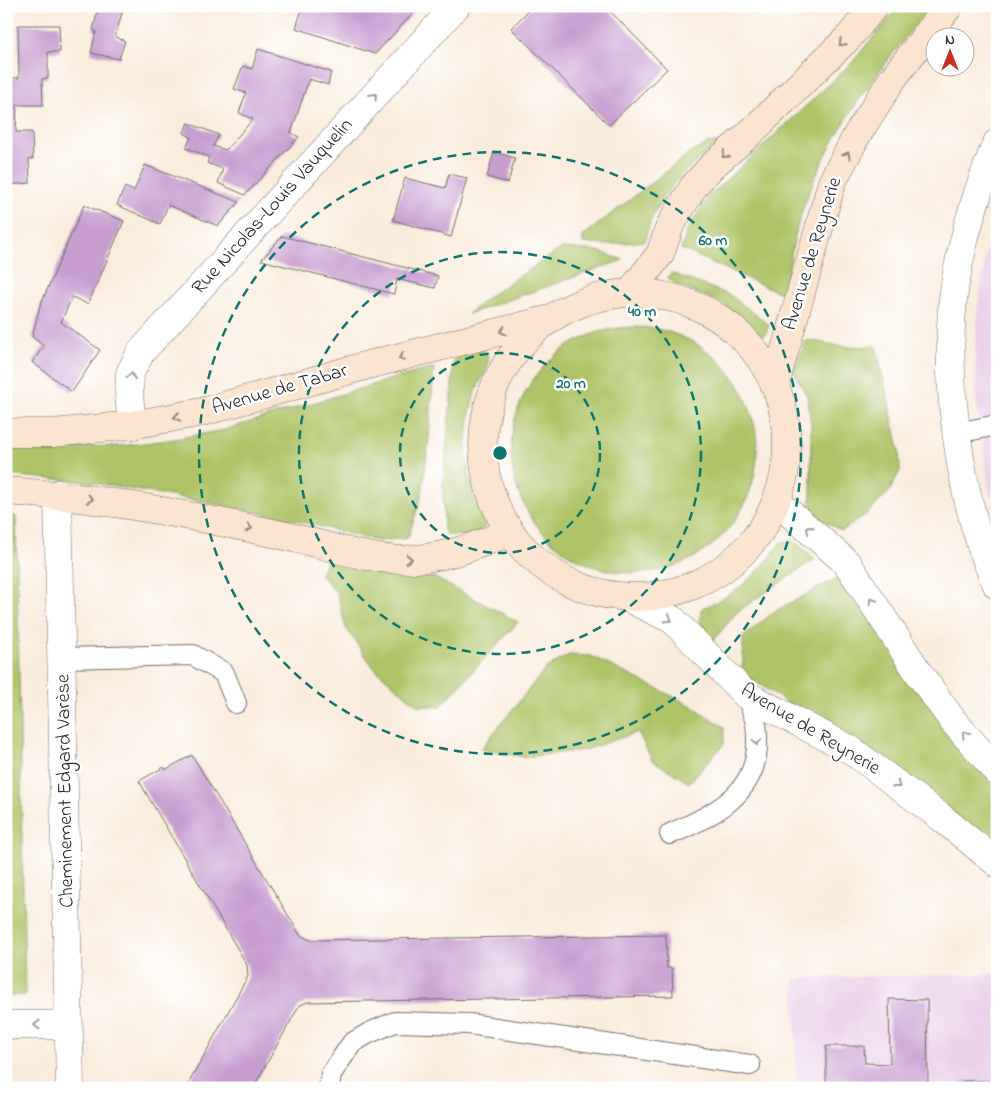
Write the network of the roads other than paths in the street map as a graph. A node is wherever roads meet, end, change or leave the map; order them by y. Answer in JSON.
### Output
{"nodes":[{"id":1,"x":456,"y":6,"type":"edge"},
{"id":2,"x":874,"y":6,"type":"edge"},
{"id":3,"x":949,"y":6,"type":"edge"},
{"id":4,"x":997,"y":143,"type":"edge"},
{"id":5,"x":629,"y":294,"type":"junction"},
{"id":6,"x":550,"y":319,"type":"junction"},
{"id":7,"x":775,"y":385,"type":"junction"},
{"id":8,"x":132,"y":425,"type":"junction"},
{"id":9,"x":997,"y":425,"type":"edge"},
{"id":10,"x":957,"y":432,"type":"junction"},
{"id":11,"x":6,"y":433,"type":"edge"},
{"id":12,"x":6,"y":491,"type":"edge"},
{"id":13,"x":58,"y":494,"type":"junction"},
{"id":14,"x":777,"y":502,"type":"junction"},
{"id":15,"x":510,"y":532,"type":"junction"},
{"id":16,"x":997,"y":585,"type":"edge"},
{"id":17,"x":626,"y":597,"type":"junction"},
{"id":18,"x":63,"y":658,"type":"junction"},
{"id":19,"x":746,"y":695,"type":"junction"},
{"id":20,"x":236,"y":703,"type":"dead end"},
{"id":21,"x":997,"y":771,"type":"edge"},
{"id":22,"x":670,"y":834,"type":"dead end"},
{"id":23,"x":997,"y":863,"type":"edge"},
{"id":24,"x":6,"y":1025,"type":"edge"},
{"id":25,"x":68,"y":1025,"type":"junction"},
{"id":26,"x":750,"y":1065,"type":"dead end"},
{"id":27,"x":70,"y":1088,"type":"edge"},
{"id":28,"x":329,"y":1088,"type":"edge"}],
"edges":[{"from":8,"to":1,"type":"street","name":"Rue Nicolas-Louis Vauquelin","one_way":true},
{"from":2,"to":5,"type":"main road","one_way":true},
{"from":7,"to":3,"type":"main road","name":"Avenue de Reynerie","one_way":true},
{"from":4,"to":10,"type":"street"},
{"from":5,"to":6,"type":"main road"},
{"from":5,"to":7,"type":"main road"},
{"from":6,"to":8,"type":"main road","name":"Avenue de Tabar","one_way":true},
{"from":6,"to":15,"type":"main road"},
{"from":7,"to":14,"type":"main road"},
{"from":8,"to":11,"type":"main road","name":"Avenue de Tabar"},
{"from":9,"to":10,"type":"lane"},
{"from":10,"to":16,"type":"street"},
{"from":12,"to":13,"type":"main road"},
{"from":13,"to":15,"type":"main road","one_way":true},
{"from":13,"to":18,"type":"street","name":"Cheminement Edgard Varèse"},
{"from":14,"to":17,"type":"main road"},
{"from":21,"to":14,"type":"street","one_way":true},
{"from":15,"to":17,"type":"main road"},
{"from":17,"to":19,"type":"street","name":"Avenue de Reynerie","one_way":true},
{"from":18,"to":20,"type":"lane"},
{"from":18,"to":25,"type":"street","name":"Cheminement Edgard Varèse"},
{"from":19,"to":22,"type":"lane","one_way":true},
{"from":19,"to":23,"type":"street","name":"Avenue de Reynerie","one_way":true},
{"from":25,"to":24,"type":"street","one_way":true},
{"from":25,"to":27,"type":"street","name":"Cheminement Edgard Varèse"},
{"from":26,"to":28,"type":"lane"}]}
